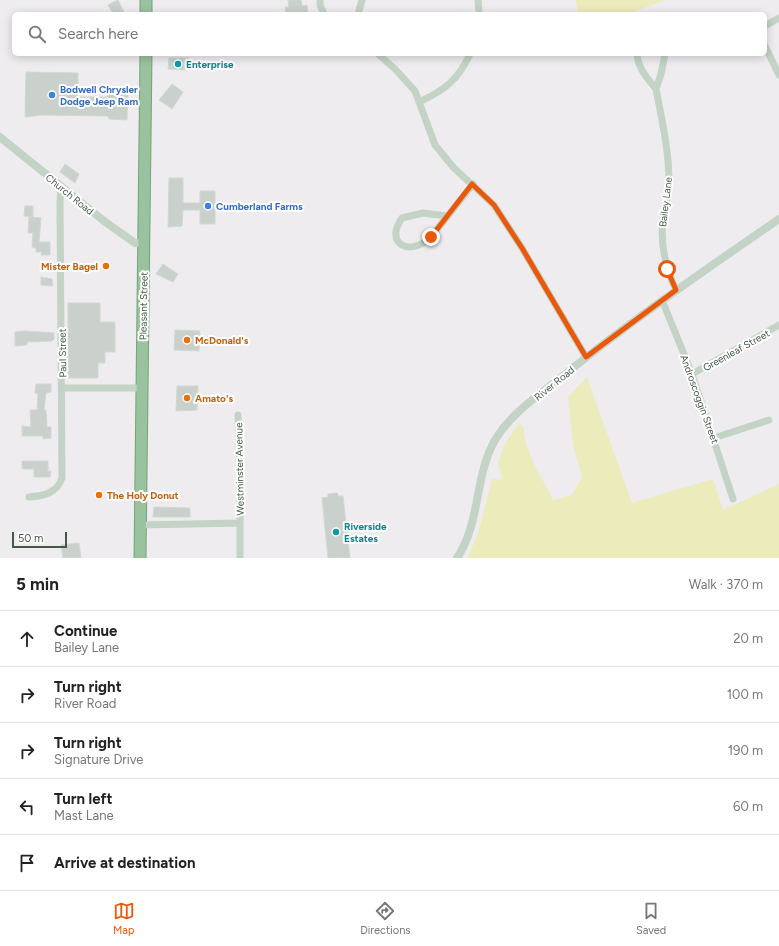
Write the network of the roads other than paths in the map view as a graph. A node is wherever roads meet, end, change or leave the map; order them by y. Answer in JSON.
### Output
{"nodes":[{"id":1,"x":146,"y":0,"type":"edge"},
{"id":2,"x":320,"y":0,"type":"edge"},
{"id":3,"x":362,"y":0,"type":"edge"},
{"id":4,"x":478,"y":0,"type":"edge"},
{"id":5,"x":146,"y":12,"type":"edge"},
{"id":6,"x":323,"y":12,"type":"edge"},
{"id":7,"x":359,"y":12,"type":"edge"},
{"id":8,"x":479,"y":12,"type":"edge"},
{"id":9,"x":779,"y":18,"type":"edge"},
{"id":10,"x":767,"y":25,"type":"edge"},
{"id":11,"x":767,"y":50,"type":"edge"},
{"id":12,"x":146,"y":56,"type":"edge"},
{"id":13,"x":380,"y":56,"type":"edge"},
{"id":14,"x":469,"y":56,"type":"edge"},
{"id":15,"x":638,"y":56,"type":"edge"},
{"id":16,"x":665,"y":56,"type":"edge"},
{"id":17,"x":779,"y":75,"type":"edge"},
{"id":18,"x":656,"y":89,"type":"junction"},
{"id":19,"x":419,"y":102,"type":"junction"},
{"id":20,"x":0,"y":137,"type":"edge"},
{"id":21,"x":472,"y":184,"type":"junction"},
{"id":22,"x":61,"y":186,"type":"junction"},
{"id":23,"x":446,"y":216,"type":"junction"},
{"id":24,"x":779,"y":220,"type":"edge"},
{"id":25,"x":145,"y":243,"type":"junction"},
{"id":26,"x":676,"y":290,"type":"junction"},
{"id":27,"x":662,"y":300,"type":"junction"},
{"id":28,"x":779,"y":325,"type":"edge"},
{"id":29,"x":586,"y":357,"type":"junction"},
{"id":30,"x":692,"y":374,"type":"junction"},
{"id":31,"x":63,"y":388,"type":"junction"},
{"id":32,"x":142,"y":388,"type":"junction"},
{"id":33,"x":238,"y":415,"type":"dead end"},
{"id":34,"x":769,"y":420,"type":"dead end"},
{"id":35,"x":714,"y":438,"type":"junction"},
{"id":36,"x":29,"y":498,"type":"dead end"},
{"id":37,"x":733,"y":499,"type":"dead end"},
{"id":38,"x":240,"y":523,"type":"junction"},
{"id":39,"x":140,"y":525,"type":"junction"},
{"id":40,"x":140,"y":558,"type":"edge"},
{"id":41,"x":240,"y":558,"type":"edge"},
{"id":42,"x":457,"y":558,"type":"edge"}],
"edges":[{"from":1,"to":5,"type":"highway"},
{"from":2,"to":6,"type":"street"},
{"from":3,"to":7,"type":"street"},
{"from":4,"to":8,"type":"street"},
{"from":9,"to":10,"type":"street"},
{"from":11,"to":17,"type":"street"},
{"from":12,"to":25,"type":"highway","name":"Pleasant Street"},
{"from":13,"to":19,"type":"street"},
{"from":14,"to":19,"type":"street"},
{"from":15,"to":18,"type":"street","name":"Bailey Lane"},
{"from":16,"to":18,"type":"street","name":"Bailey Lane"},
{"from":18,"to":26,"type":"street","name":"Bailey Lane"},
{"from":19,"to":21,"type":"street"},
{"from":20,"to":22,"type":"street","name":"Church Road"},
{"from":21,"to":23,"type":"street"},
{"from":21,"to":29,"type":"street"},
{"from":22,"to":25,"type":"street","name":"Church Road"},
{"from":22,"to":31,"type":"street","name":"Paul Street"},
{"from":23,"to":23,"type":"street"},
{"from":24,"to":26,"type":"street","name":"River Road"},
{"from":25,"to":32,"type":"highway","name":"Pleasant Street"},
{"from":26,"to":27,"type":"street","name":"River Road"},
{"from":27,"to":29,"type":"street","name":"River Road"},
{"from":27,"to":30,"type":"street","name":"Androscoggin Street"},
{"from":28,"to":30,"type":"street","name":"Greenleaf Street"},
{"from":29,"to":42,"type":"street","name":"River Road"},
{"from":30,"to":35,"type":"street","name":"Androscoggin Street"},
{"from":31,"to":32,"type":"street"},
{"from":31,"to":36,"type":"street","name":"Paul Street"},
{"from":32,"to":39,"type":"highway","name":"Pleasant Street"},
{"from":33,"to":38,"type":"street","name":"Westminster Avenue"},
{"from":34,"to":35,"type":"street"},
{"from":35,"to":37,"type":"street","name":"Androscoggin Street"},
{"from":38,"to":39,"type":"street","name":"Westminster Avenue"},
{"from":38,"to":41,"type":"street","name":"Westminster Avenue"},
{"from":39,"to":40,"type":"highway","name":"Pleasant Street"}]}
